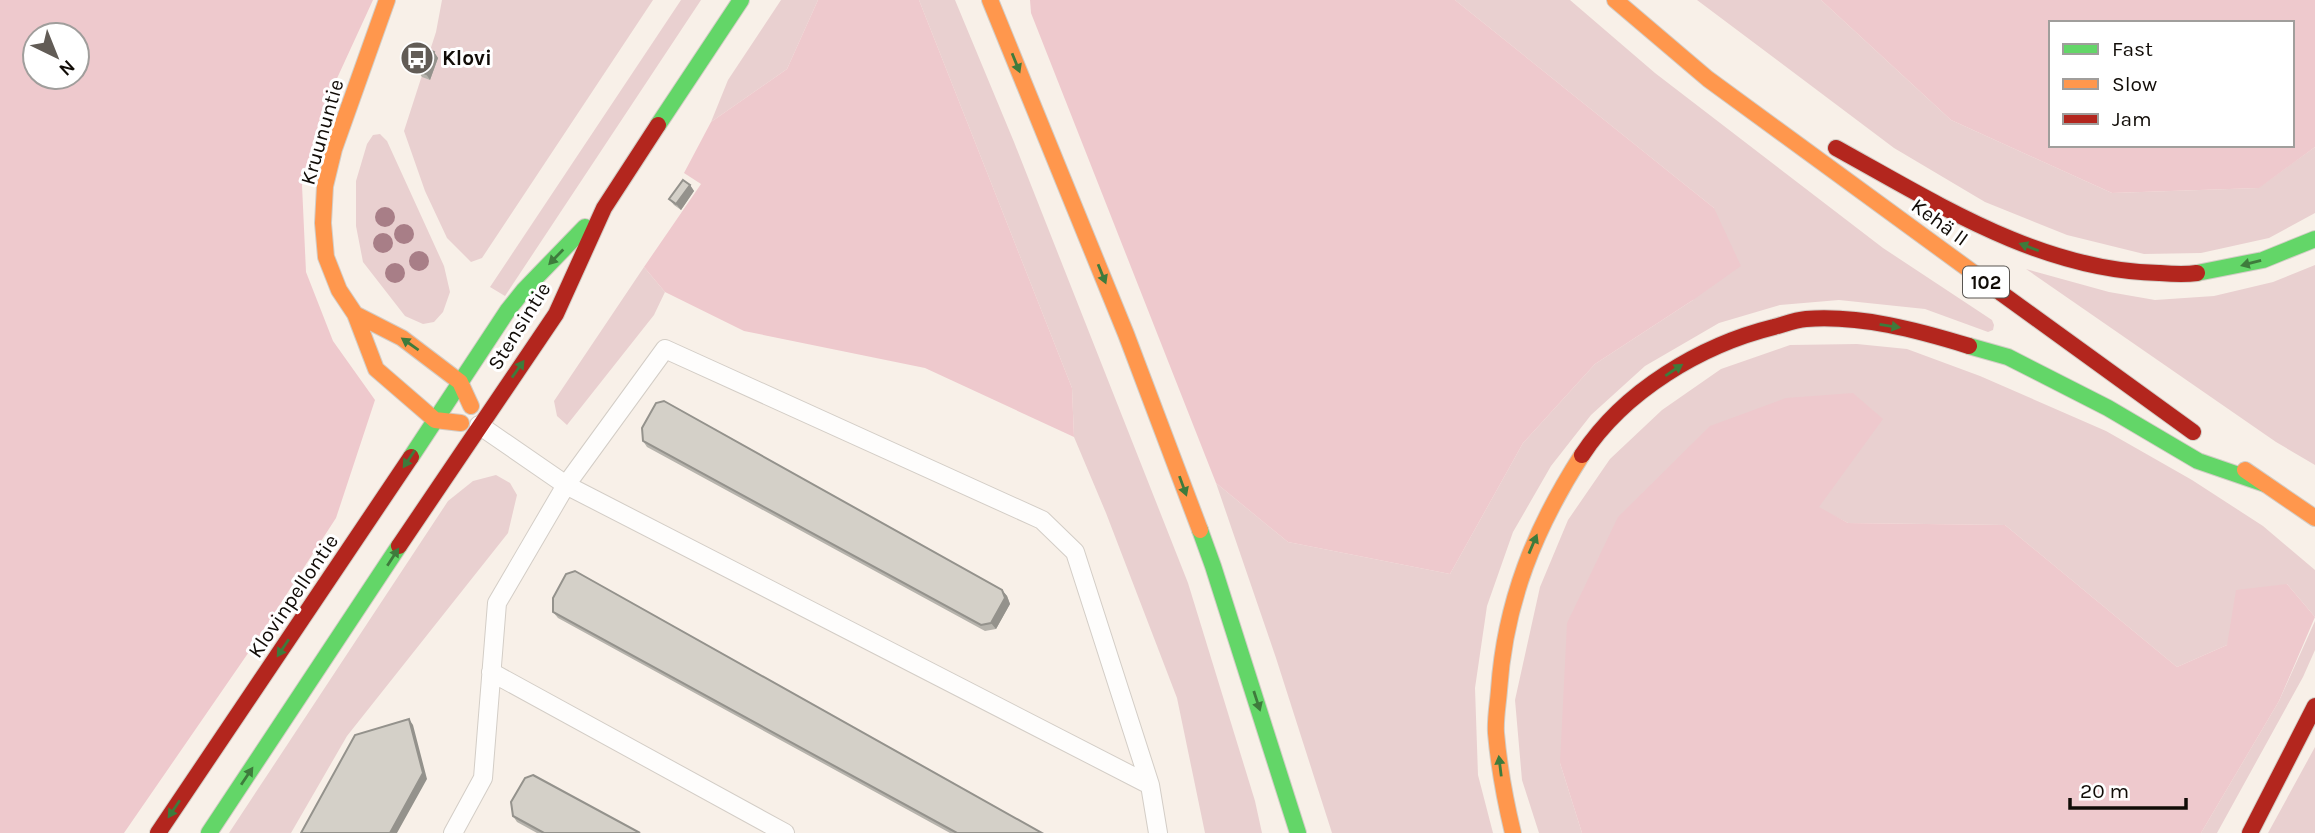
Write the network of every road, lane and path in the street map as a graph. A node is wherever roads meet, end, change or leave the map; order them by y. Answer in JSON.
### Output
{"nodes":[{"id":1,"x":387,"y":0,"type":"edge"},
{"id":2,"x":741,"y":0,"type":"edge"},
{"id":3,"x":990,"y":0,"type":"edge"},
{"id":4,"x":1615,"y":0,"type":"edge"},
{"id":5,"x":1708,"y":79,"type":"junction"},
{"id":6,"x":604,"y":208,"type":"junction"},
{"id":7,"x":2315,"y":239,"type":"edge"},
{"id":8,"x":355,"y":314,"type":"junction"},
{"id":9,"x":460,"y":382,"type":"junction"},
{"id":10,"x":435,"y":420,"type":"junction"},
{"id":11,"x":479,"y":425,"type":"junction"},
{"id":12,"x":566,"y":485,"type":"junction"},
{"id":13,"x":2265,"y":485,"type":"junction"},
{"id":14,"x":2311,"y":515,"type":"edge"},
{"id":15,"x":491,"y":672,"type":"junction"},
{"id":16,"x":2315,"y":706,"type":"edge"},
{"id":17,"x":1150,"y":785,"type":"junction"},
{"id":18,"x":1285,"y":789,"type":"junction"},
{"id":19,"x":158,"y":833,"type":"edge"},
{"id":20,"x":209,"y":833,"type":"edge"},
{"id":21,"x":453,"y":833,"type":"edge"},
{"id":22,"x":785,"y":833,"type":"edge"},
{"id":23,"x":1158,"y":833,"type":"edge"},
{"id":24,"x":1291,"y":833,"type":"edge"},
{"id":25,"x":1298,"y":833,"type":"edge"},
{"id":26,"x":1513,"y":833,"type":"edge"},
{"id":27,"x":2250,"y":833,"type":"edge"}],
"edges":[{"from":1,"to":8,"type":"main road","name":"Kruununtie"},
{"from":2,"to":6,"type":"main road","name":"Stensintie"},
{"from":3,"to":18,"type":"main road","one_way":true},
{"from":4,"to":5,"type":"main road","name":"Kehä II","number":"102"},
{"from":7,"to":5,"type":"main road","one_way":true},
{"from":5,"to":13,"type":"main road","name":"Kehä II","number":"102"},
{"from":6,"to":9,"type":"main road","name":"Stensintie","one_way":true},
{"from":11,"to":6,"type":"main road","name":"Stensintie","one_way":true},
{"from":9,"to":8,"type":"main road","one_way":true},
{"from":8,"to":10,"type":"main road","name":"Kruununtie"},
{"from":9,"to":10,"type":"main road","name":"Klovinpellontie"},
{"from":9,"to":11,"type":"main road"},
{"from":10,"to":11,"type":"main road"},
{"from":10,"to":19,"type":"main road","name":"Klovinpellontie","one_way":true},
{"from":11,"to":12,"type":"lane"},
{"from":20,"to":11,"type":"main road","one_way":true},
{"from":12,"to":15,"type":"lane"},
{"from":12,"to":17,"type":"lane"},
{"from":12,"to":17,"type":"lane"},
{"from":13,"to":14,"type":"main road","name":"Kehä II","number":"102"},
{"from":26,"to":13,"type":"main road","one_way":true},
{"from":15,"to":21,"type":"lane"},
{"from":15,"to":22,"type":"lane"},
{"from":16,"to":27,"type":"main road"},
{"from":17,"to":23,"type":"lane"},
{"from":18,"to":24,"type":"main road"},
{"from":18,"to":25,"type":"main road"}]}
